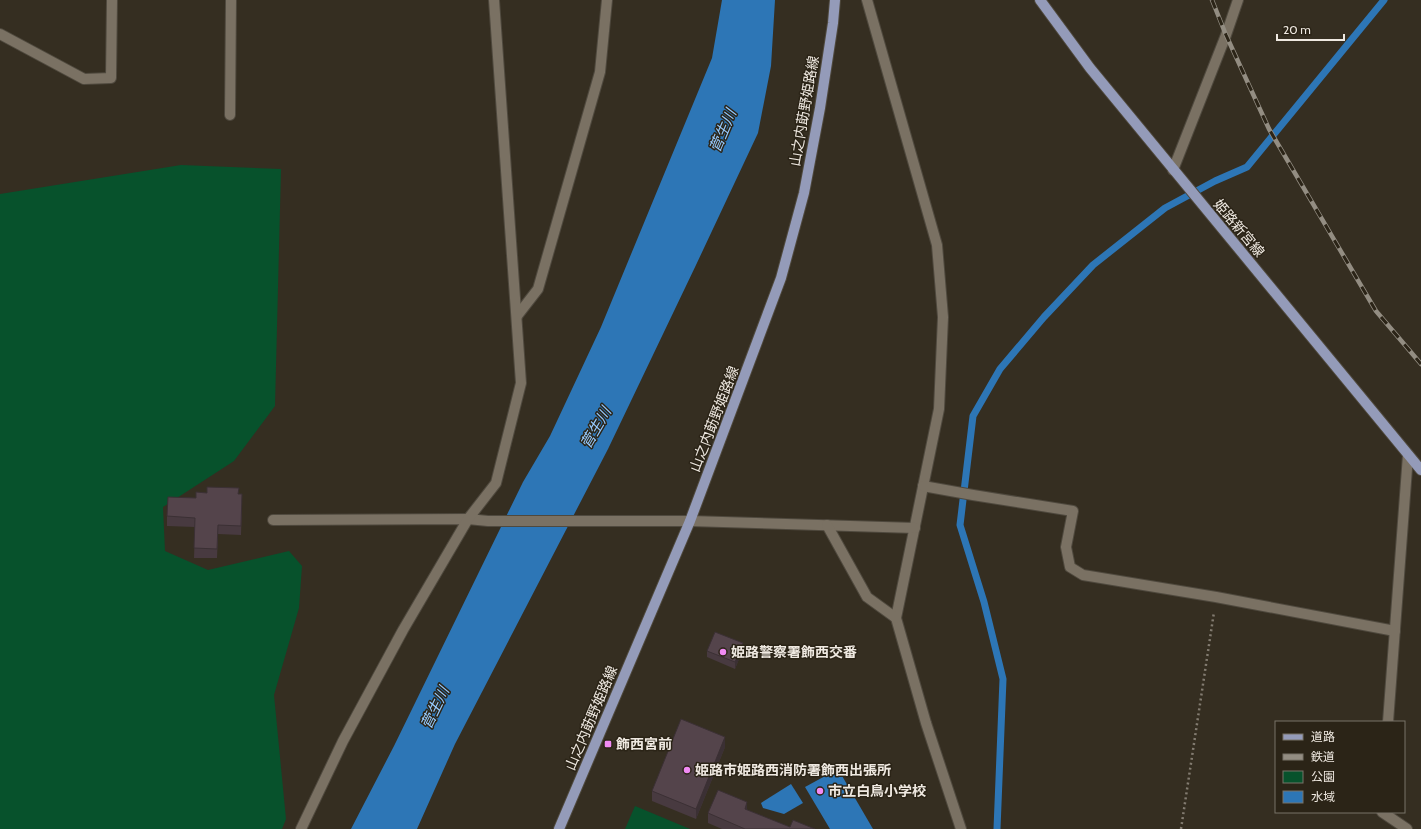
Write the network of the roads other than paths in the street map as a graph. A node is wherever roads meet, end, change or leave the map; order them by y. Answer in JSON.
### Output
{"nodes":[{"id":1,"x":112,"y":0,"type":"edge"},
{"id":2,"x":231,"y":0,"type":"edge"},
{"id":3,"x":494,"y":0,"type":"edge"},
{"id":4,"x":607,"y":0,"type":"edge"},
{"id":5,"x":835,"y":0,"type":"edge"},
{"id":6,"x":867,"y":0,"type":"edge"},
{"id":7,"x":1040,"y":0,"type":"edge"},
{"id":8,"x":1238,"y":0,"type":"edge"},
{"id":9,"x":0,"y":34,"type":"edge"},
{"id":10,"x":230,"y":115,"type":"dead end"},
{"id":11,"x":1173,"y":170,"type":"junction"},
{"id":12,"x":517,"y":316,"type":"junction"},
{"id":13,"x":1408,"y":455,"type":"junction"},
{"id":14,"x":1421,"y":470,"type":"edge"},
{"id":15,"x":923,"y":486,"type":"junction"},
{"id":16,"x":468,"y":519,"type":"junction"},
{"id":17,"x":272,"y":520,"type":"dead end"},
{"id":18,"x":690,"y":521,"type":"junction"},
{"id":19,"x":827,"y":525,"type":"junction"},
{"id":20,"x":915,"y":528,"type":"junction"},
{"id":21,"x":896,"y":618,"type":"junction"},
{"id":22,"x":1395,"y":631,"type":"junction"},
{"id":23,"x":1388,"y":721,"type":"edge"},
{"id":24,"x":1383,"y":813,"type":"edge"},
{"id":25,"x":301,"y":829,"type":"edge"},
{"id":26,"x":559,"y":829,"type":"edge"},
{"id":27,"x":961,"y":829,"type":"edge"},
{"id":28,"x":1407,"y":829,"type":"edge"}],
"edges":[{"from":1,"to":9,"type":"street"},
{"from":2,"to":10,"type":"street"},
{"from":3,"to":12,"type":"street"},
{"from":4,"to":12,"type":"street"},
{"from":5,"to":18,"type":"main road","name":"山之内莇野姫路線"},
{"from":6,"to":15,"type":"street"},
{"from":7,"to":11,"type":"main road","name":"姫路新宮線"},
{"from":8,"to":11,"type":"street"},
{"from":11,"to":13,"type":"main road","name":"姫路新宮線"},
{"from":12,"to":16,"type":"street"},
{"from":13,"to":14,"type":"main road","name":"姫路新宮線"},
{"from":13,"to":22,"type":"street"},
{"from":15,"to":20,"type":"street"},
{"from":15,"to":22,"type":"street"},
{"from":16,"to":17,"type":"street"},
{"from":16,"to":18,"type":"street"},
{"from":16,"to":25,"type":"street"},
{"from":18,"to":19,"type":"street"},
{"from":18,"to":26,"type":"main road","name":"山之内莇野姫路線"},
{"from":19,"to":20,"type":"street"},
{"from":19,"to":21,"type":"street"},
{"from":20,"to":21,"type":"street"},
{"from":21,"to":27,"type":"street"},
{"from":22,"to":23,"type":"street"},
{"from":24,"to":28,"type":"street"}]}
